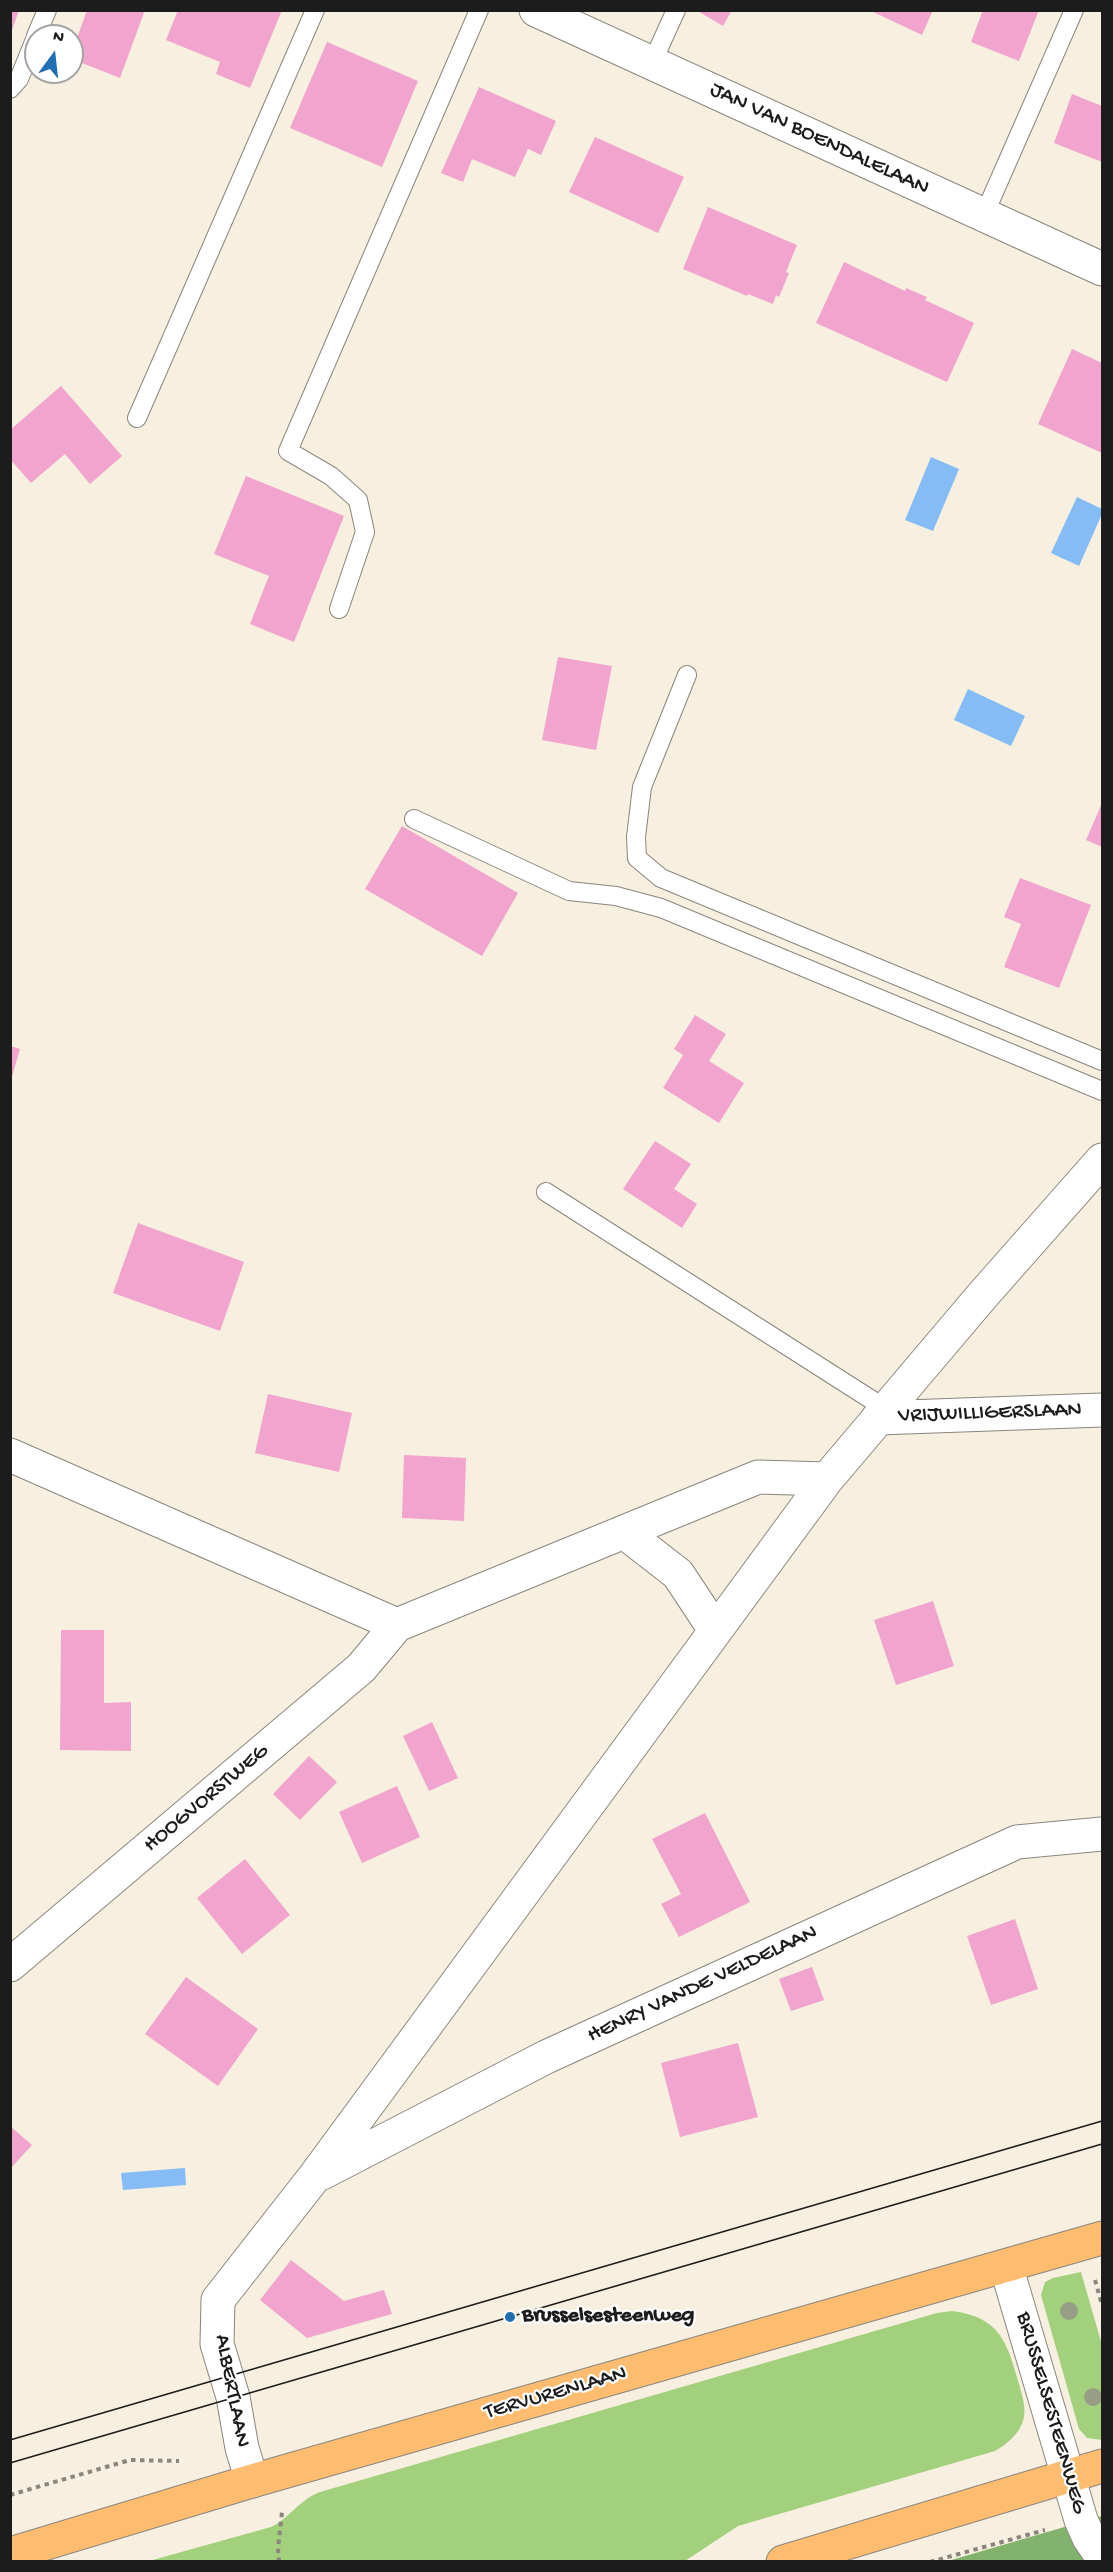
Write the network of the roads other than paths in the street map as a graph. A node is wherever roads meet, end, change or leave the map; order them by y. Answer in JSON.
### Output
{"nodes":[{"id":1,"x":315,"y":10,"type":"edge"},
{"id":2,"x":479,"y":10,"type":"edge"},
{"id":3,"x":536,"y":10,"type":"edge"},
{"id":4,"x":676,"y":10,"type":"edge"},
{"id":5,"x":1074,"y":10,"type":"edge"},
{"id":6,"x":652,"y":63,"type":"junction"},
{"id":7,"x":24,"y":67,"type":"edge"},
{"id":8,"x":10,"y":89,"type":"edge"},
{"id":9,"x":984,"y":215,"type":"junction"},
{"id":10,"x":1102,"y":269,"type":"edge"},
{"id":11,"x":137,"y":418,"type":"dead end"},
{"id":12,"x":339,"y":609,"type":"dead end"},
{"id":13,"x":687,"y":675,"type":"dead end"},
{"id":14,"x":414,"y":819,"type":"dead end"},
{"id":15,"x":1102,"y":1061,"type":"edge"},
{"id":16,"x":1102,"y":1091,"type":"edge"},
{"id":17,"x":1102,"y":1160,"type":"edge"},
{"id":18,"x":546,"y":1192,"type":"dead end"},
{"id":19,"x":1102,"y":1410,"type":"edge"},
{"id":20,"x":882,"y":1413,"type":"junction"},
{"id":21,"x":10,"y":1455,"type":"edge"},
{"id":22,"x":827,"y":1479,"type":"junction"},
{"id":23,"x":624,"y":1532,"type":"junction"},
{"id":24,"x":398,"y":1625,"type":"junction"},
{"id":25,"x":715,"y":1630,"type":"junction"},
{"id":26,"x":1102,"y":1834,"type":"edge"},
{"id":27,"x":10,"y":1965,"type":"edge"},
{"id":28,"x":315,"y":2176,"type":"junction"},
{"id":29,"x":1102,"y":2238,"type":"edge"},
{"id":30,"x":1006,"y":2266,"type":"junction"},
{"id":31,"x":1102,"y":2466,"type":"edge"},
{"id":32,"x":1069,"y":2476,"type":"junction"},
{"id":33,"x":252,"y":2481,"type":"junction"},
{"id":34,"x":10,"y":2554,"type":"edge"},
{"id":35,"x":1102,"y":2557,"type":"edge"},
{"id":36,"x":783,"y":2562,"type":"edge"}],
"edges":[{"from":1,"to":11,"type":"lane"},
{"from":2,"to":12,"type":"lane"},
{"from":3,"to":6,"type":"street","name":"JAN VAN BOENDALELAAN"},
{"from":4,"to":6,"type":"lane"},
{"from":5,"to":9,"type":"lane"},
{"from":6,"to":9,"type":"street","name":"JAN VAN BOENDALELAAN"},
{"from":7,"to":8,"type":"lane"},
{"from":9,"to":10,"type":"street","name":"JAN VAN BOENDALELAAN"},
{"from":13,"to":15,"type":"lane"},
{"from":14,"to":16,"type":"lane"},
{"from":17,"to":20,"type":"street"},
{"from":18,"to":20,"type":"lane"},
{"from":19,"to":20,"type":"street","name":"VRIJWILLIGERSLAAN"},
{"from":20,"to":22,"type":"street"},
{"from":21,"to":24,"type":"street"},
{"from":22,"to":23,"type":"street","name":"HOOGVORSTWEG"},
{"from":22,"to":25,"type":"street"},
{"from":23,"to":24,"type":"street","name":"HOOGVORSTWEG"},
{"from":23,"to":25,"type":"street"},
{"from":24,"to":27,"type":"street","name":"HOOGVORSTWEG"},
{"from":25,"to":28,"type":"street"},
{"from":26,"to":28,"type":"street","name":"HENRY VANDE VELDELAAN"},
{"from":28,"to":33,"type":"street","name":"ALBERTLAAN"},
{"from":29,"to":30,"type":"main road","name":"TERVURENLAAN"},
{"from":30,"to":32,"type":"street","name":"BRUSSELSESTEENWEG"},
{"from":30,"to":33,"type":"main road","name":"TERVURENLAAN"},
{"from":31,"to":32,"type":"main road"},
{"from":32,"to":35,"type":"street","name":"BRUSSELSESTEENWEG"},
{"from":32,"to":36,"type":"main road"},
{"from":33,"to":34,"type":"main road","name":"TERVURENLAAN"}]}
